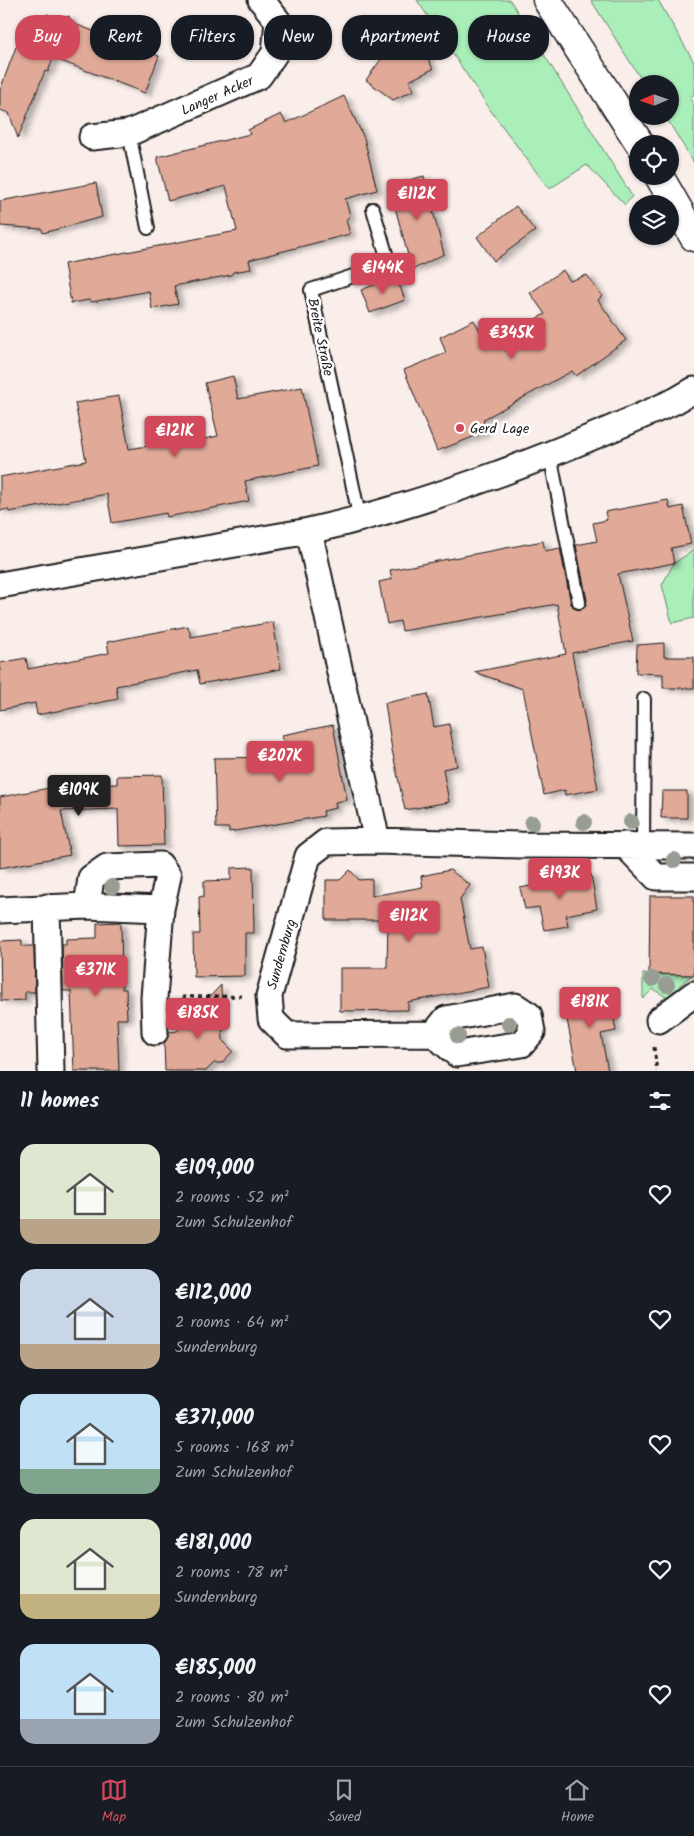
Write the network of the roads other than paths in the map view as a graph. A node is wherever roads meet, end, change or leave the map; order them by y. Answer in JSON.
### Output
{"nodes":[{"id":1,"x":262,"y":0,"type":"edge"},
{"id":2,"x":547,"y":0,"type":"edge"},
{"id":3,"x":129,"y":133,"type":"junction"},
{"id":4,"x":634,"y":135,"type":"edge"},
{"id":5,"x":92,"y":137,"type":"dead end"},
{"id":6,"x":664,"y":185,"type":"edge"},
{"id":7,"x":373,"y":208,"type":"dead end"},
{"id":8,"x":148,"y":228,"type":"dead end"},
{"id":9,"x":694,"y":236,"type":"edge"},
{"id":10,"x":694,"y":390,"type":"edge"},
{"id":11,"x":550,"y":455,"type":"junction"},
{"id":12,"x":360,"y":520,"type":"junction"},
{"id":13,"x":309,"y":531,"type":"junction"},
{"id":14,"x":0,"y":586,"type":"edge"},
{"id":15,"x":579,"y":602,"type":"dead end"},
{"id":16,"x":644,"y":699,"type":"dead end"},
{"id":17,"x":377,"y":841,"type":"junction"},
{"id":18,"x":634,"y":845,"type":"junction"},
{"id":19,"x":694,"y":846,"type":"edge"},
{"id":20,"x":694,"y":877,"type":"edge"},
{"id":21,"x":87,"y":906,"type":"junction"},
{"id":22,"x":47,"y":907,"type":"junction"},
{"id":23,"x":161,"y":908,"type":"junction"},
{"id":24,"x":0,"y":910,"type":"edge"},
{"id":25,"x":694,"y":994,"type":"edge"},
{"id":26,"x":659,"y":1020,"type":"dead end"},
{"id":27,"x":155,"y":1032,"type":"dead end"},
{"id":28,"x":434,"y":1034,"type":"dead end"},
{"id":29,"x":51,"y":1071,"type":"edge"}],
"edges":[{"from":1,"to":3,"type":"street","name":"Langer Acker"},
{"from":2,"to":4,"type":"main road"},
{"from":3,"to":5,"type":"street","name":"Langer Acker"},
{"from":3,"to":8,"type":"lane"},
{"from":6,"to":9,"type":"main road"},
{"from":7,"to":12,"type":"lane","name":"Breite Straße"},
{"from":10,"to":11,"type":"street"},
{"from":11,"to":12,"type":"street"},
{"from":11,"to":15,"type":"lane"},
{"from":12,"to":13,"type":"street"},
{"from":13,"to":14,"type":"street"},
{"from":13,"to":17,"type":"street"},
{"from":16,"to":18,"type":"lane"},
{"from":17,"to":18,"type":"street","name":"Sundernburg"},
{"from":17,"to":28,"type":"street","name":"Sundernburg"},
{"from":18,"to":19,"type":"street","name":"Sundernburg"},
{"from":18,"to":20,"type":"street"},
{"from":21,"to":22,"type":"street"},
{"from":21,"to":23,"type":"street"},
{"from":21,"to":23,"type":"street"},
{"from":22,"to":24,"type":"street"},
{"from":22,"to":29,"type":"street"},
{"from":23,"to":27,"type":"street"},
{"from":25,"to":26,"type":"street"}]}
